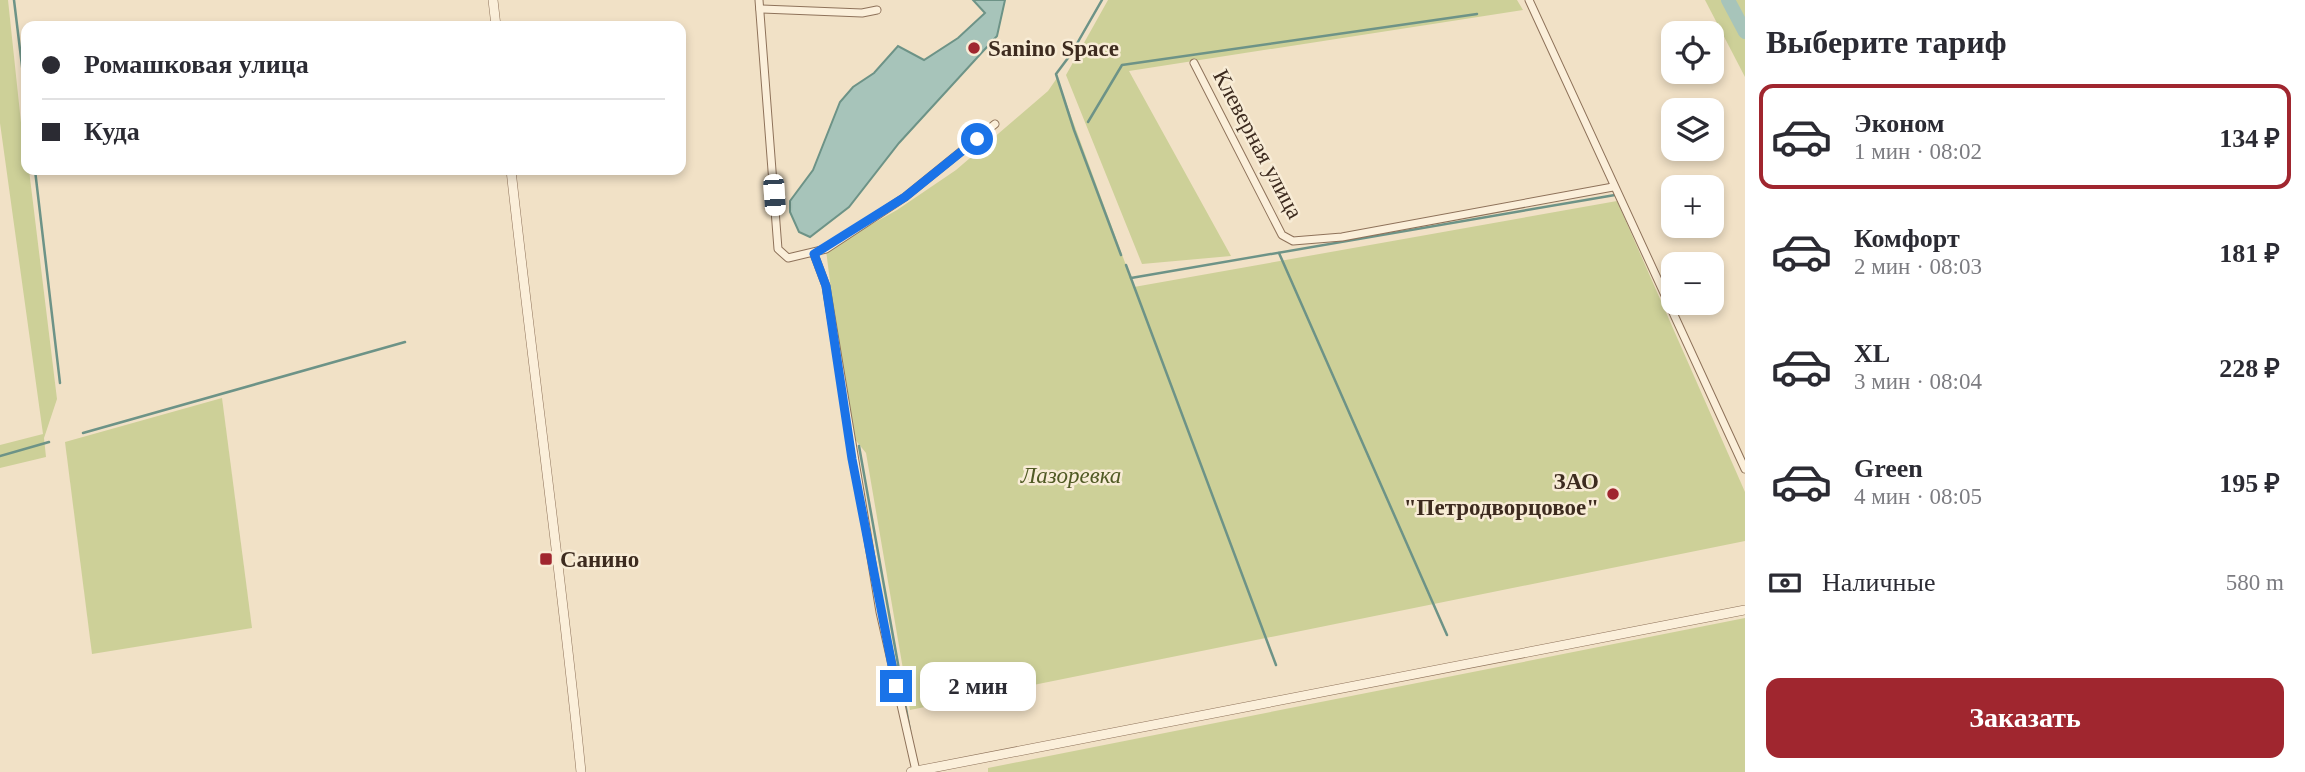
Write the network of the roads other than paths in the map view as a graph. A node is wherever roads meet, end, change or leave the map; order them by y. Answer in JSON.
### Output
{"nodes":[{"id":1,"x":493,"y":0,"type":"edge"},
{"id":2,"x":1529,"y":0,"type":"edge"},
{"id":3,"x":759,"y":4,"type":"edge"},
{"id":4,"x":877,"y":10,"type":"dead end"},
{"id":5,"x":495,"y":21,"type":"edge"},
{"id":6,"x":1194,"y":63,"type":"dead end"},
{"id":7,"x":995,"y":124,"type":"dead end"},
{"id":8,"x":512,"y":175,"type":"edge"},
{"id":9,"x":1613,"y":187,"type":"junction"},
{"id":10,"x":814,"y":254,"type":"junction"},
{"id":11,"x":1745,"y":469,"type":"edge"},
{"id":12,"x":1745,"y":610,"type":"edge"},
{"id":13,"x":913,"y":771,"type":"edge"},
{"id":14,"x":581,"y":772,"type":"edge"}],
"edges":[{"from":1,"to":5,"type":"street"},
{"from":2,"to":9,"type":"street"},
{"from":3,"to":4,"type":"street"},
{"from":3,"to":10,"type":"street"},
{"from":6,"to":9,"type":"street","name":"Клеверная улица"},
{"from":7,"to":10,"type":"street"},
{"from":8,"to":14,"type":"street"},
{"from":9,"to":11,"type":"street"},
{"from":10,"to":13,"type":"street"},
{"from":12,"to":13,"type":"street"}]}
